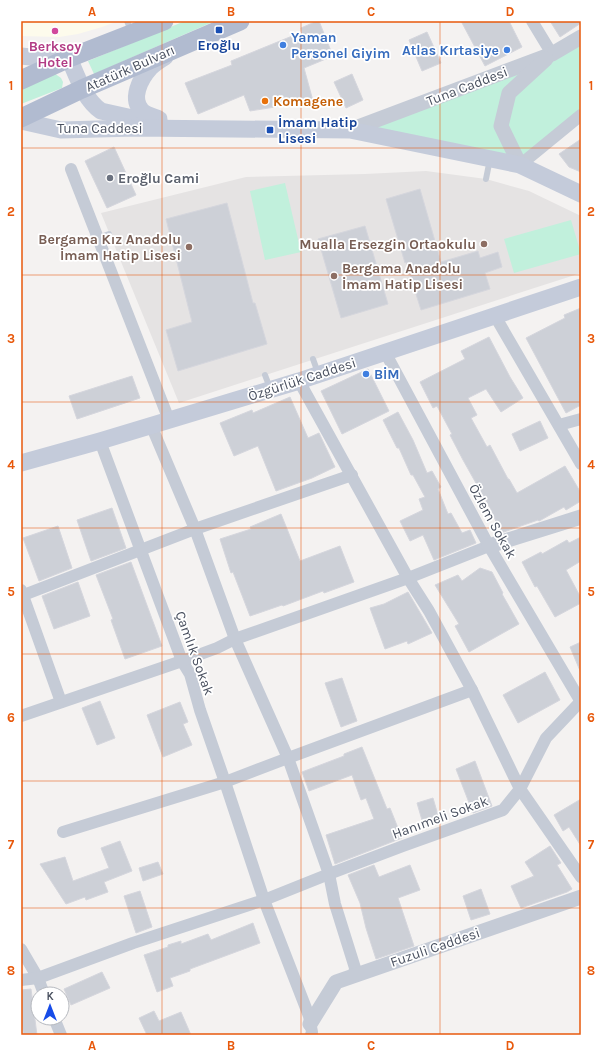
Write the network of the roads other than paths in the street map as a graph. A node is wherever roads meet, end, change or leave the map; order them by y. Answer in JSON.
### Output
{"nodes":[{"id":1,"x":164,"y":21,"type":"edge"},
{"id":2,"x":240,"y":21,"type":"edge"},
{"id":3,"x":532,"y":21,"type":"edge"},
{"id":4,"x":130,"y":28,"type":"edge"},
{"id":5,"x":581,"y":37,"type":"edge"},
{"id":6,"x":176,"y":48,"type":"junction"},
{"id":7,"x":552,"y":54,"type":"junction"},
{"id":8,"x":21,"y":56,"type":"edge"},
{"id":9,"x":69,"y":58,"type":"junction"},
{"id":10,"x":21,"y":80,"type":"edge"},
{"id":11,"x":82,"y":89,"type":"junction"},
{"id":12,"x":581,"y":115,"type":"edge"},
{"id":13,"x":21,"y":118,"type":"edge"},
{"id":14,"x":21,"y":121,"type":"edge"},
{"id":15,"x":179,"y":129,"type":"junction"},
{"id":16,"x":350,"y":130,"type":"junction"},
{"id":17,"x":490,"y":158,"type":"junction"},
{"id":18,"x":520,"y":164,"type":"junction"},
{"id":19,"x":71,"y":169,"type":"dead end"},
{"id":20,"x":486,"y":179,"type":"dead end"},
{"id":21,"x":580,"y":192,"type":"edge"},
{"id":22,"x":581,"y":287,"type":"edge"},
{"id":23,"x":495,"y":316,"type":"junction"},
{"id":24,"x":385,"y":352,"type":"junction"},
{"id":25,"x":299,"y":381,"type":"junction"},
{"id":26,"x":581,"y":419,"type":"edge"},
{"id":27,"x":169,"y":420,"type":"junction"},
{"id":28,"x":559,"y":425,"type":"junction"},
{"id":29,"x":151,"y":426,"type":"junction"},
{"id":30,"x":100,"y":441,"type":"junction"},
{"id":31,"x":21,"y":463,"type":"edge"},
{"id":32,"x":581,"y":464,"type":"edge"},
{"id":33,"x":352,"y":474,"type":"junction"},
{"id":34,"x":581,"y":517,"type":"edge"},
{"id":35,"x":195,"y":529,"type":"junction"},
{"id":36,"x":489,"y":546,"type":"junction"},
{"id":37,"x":141,"y":550,"type":"junction"},
{"id":38,"x":408,"y":578,"type":"junction"},
{"id":39,"x":22,"y":594,"type":"edge"},
{"id":40,"x":235,"y":639,"type":"junction"},
{"id":41,"x":182,"y":661,"type":"junction"},
{"id":42,"x":472,"y":690,"type":"junction"},
{"id":43,"x":61,"y":702,"type":"junction"},
{"id":44,"x":581,"y":702,"type":"edge"},
{"id":45,"x":21,"y":716,"type":"edge"},
{"id":46,"x":288,"y":758,"type":"junction"},
{"id":47,"x":225,"y":782,"type":"junction"},
{"id":48,"x":520,"y":789,"type":"junction"},
{"id":49,"x":63,"y":832,"type":"dead end"},
{"id":50,"x":328,"y":874,"type":"junction"},
{"id":51,"x":581,"y":877,"type":"edge"},
{"id":52,"x":581,"y":897,"type":"edge"},
{"id":53,"x":264,"y":900,"type":"junction"},
{"id":54,"x":21,"y":948,"type":"edge"},
{"id":55,"x":354,"y":976,"type":"junction"},
{"id":56,"x":38,"y":978,"type":"junction"},
{"id":57,"x":21,"y":980,"type":"edge"},
{"id":58,"x":41,"y":986,"type":"edge"},
{"id":59,"x":311,"y":1030,"type":"edge"}],
"edges":[{"from":1,"to":4,"type":"main road","name":"Atatürk Bulvarı"},
{"from":2,"to":6,"type":"main road","name":"Atatürk Bulvarı"},
{"from":3,"to":7,"type":"street"},
{"from":4,"to":9,"type":"main road","name":"Atatürk Bulvarı"},
{"from":5,"to":7,"type":"street","name":"Tuna Caddesi"},
{"from":6,"to":11,"type":"main road","name":"Atatürk Bulvarı"},
{"from":6,"to":15,"type":"main road"},
{"from":7,"to":16,"type":"street","name":"Tuna Caddesi"},
{"from":7,"to":18,"type":"street"},
{"from":8,"to":9,"type":"main road"},
{"from":9,"to":10,"type":"main road","name":"Atatürk Bulvarı"},
{"from":9,"to":11,"type":"main road","name":"Tuna Caddesi"},
{"from":11,"to":13,"type":"main road","name":"Atatürk Bulvarı"},
{"from":11,"to":15,"type":"main road","name":"Tuna Caddesi"},
{"from":12,"to":18,"type":"street"},
{"from":14,"to":15,"type":"main road","name":"Tuna Caddesi"},
{"from":15,"to":16,"type":"main road","name":"Tuna Caddesi"},
{"from":16,"to":17,"type":"main road","name":"Tuna Caddesi"},
{"from":17,"to":18,"type":"main road","name":"Tuna Caddesi"},
{"from":17,"to":20,"type":"lane"},
{"from":18,"to":21,"type":"main road","name":"Tuna Caddesi"},
{"from":19,"to":27,"type":"street"},
{"from":22,"to":23,"type":"main road","name":"Özgürlük Caddesi"},
{"from":23,"to":24,"type":"main road","name":"Özgürlük Caddesi"},
{"from":23,"to":28,"type":"street"},
{"from":24,"to":25,"type":"main road","name":"Özgürlük Caddesi"},
{"from":24,"to":36,"type":"street","name":"Özlem Sokak"},
{"from":25,"to":27,"type":"main road","name":"Özgürlük Caddesi"},
{"from":25,"to":33,"type":"street"},
{"from":26,"to":28,"type":"street"},
{"from":27,"to":29,"type":"main road","name":"Özgürlük Caddesi"},
{"from":28,"to":32,"type":"street"},
{"from":29,"to":30,"type":"main road","name":"Özgürlük Caddesi"},
{"from":29,"to":35,"type":"street"},
{"from":30,"to":31,"type":"main road","name":"Özgürlük Caddesi"},
{"from":30,"to":37,"type":"street","name":"Çamlık Sokak"},
{"from":33,"to":35,"type":"street"},
{"from":33,"to":38,"type":"street"},
{"from":34,"to":36,"type":"street"},
{"from":35,"to":37,"type":"street"},
{"from":35,"to":40,"type":"street"},
{"from":36,"to":38,"type":"street"},
{"from":36,"to":44,"type":"street","name":"Özlem Sokak"},
{"from":37,"to":39,"type":"street"},
{"from":37,"to":41,"type":"street","name":"Çamlık Sokak"},
{"from":38,"to":40,"type":"street"},
{"from":38,"to":42,"type":"street"},
{"from":39,"to":43,"type":"street"},
{"from":40,"to":41,"type":"street"},
{"from":40,"to":46,"type":"street"},
{"from":41,"to":43,"type":"street"},
{"from":41,"to":47,"type":"street","name":"Çamlık Sokak"},
{"from":42,"to":46,"type":"street"},
{"from":42,"to":48,"type":"street"},
{"from":43,"to":45,"type":"street"},
{"from":44,"to":48,"type":"street","name":"Hanımeli Sokak"},
{"from":46,"to":47,"type":"street"},
{"from":46,"to":50,"type":"street"},
{"from":47,"to":49,"type":"street"},
{"from":47,"to":53,"type":"street","name":"Çamlık Sokak"},
{"from":48,"to":50,"type":"street","name":"Hanımeli Sokak"},
{"from":48,"to":51,"type":"street"},
{"from":50,"to":53,"type":"street","name":"Hanımeli Sokak"},
{"from":50,"to":55,"type":"street"},
{"from":52,"to":55,"type":"street","name":"Fuzuli Caddesi"},
{"from":53,"to":56,"type":"street","name":"Hanımeli Sokak"},
{"from":53,"to":59,"type":"street","name":"Çamlık Sokak"},
{"from":54,"to":56,"type":"street"},
{"from":55,"to":59,"type":"street","name":"Fuzuli Caddesi"},
{"from":56,"to":57,"type":"street","name":"Hanımeli Sokak"},
{"from":56,"to":58,"type":"street"}]}
